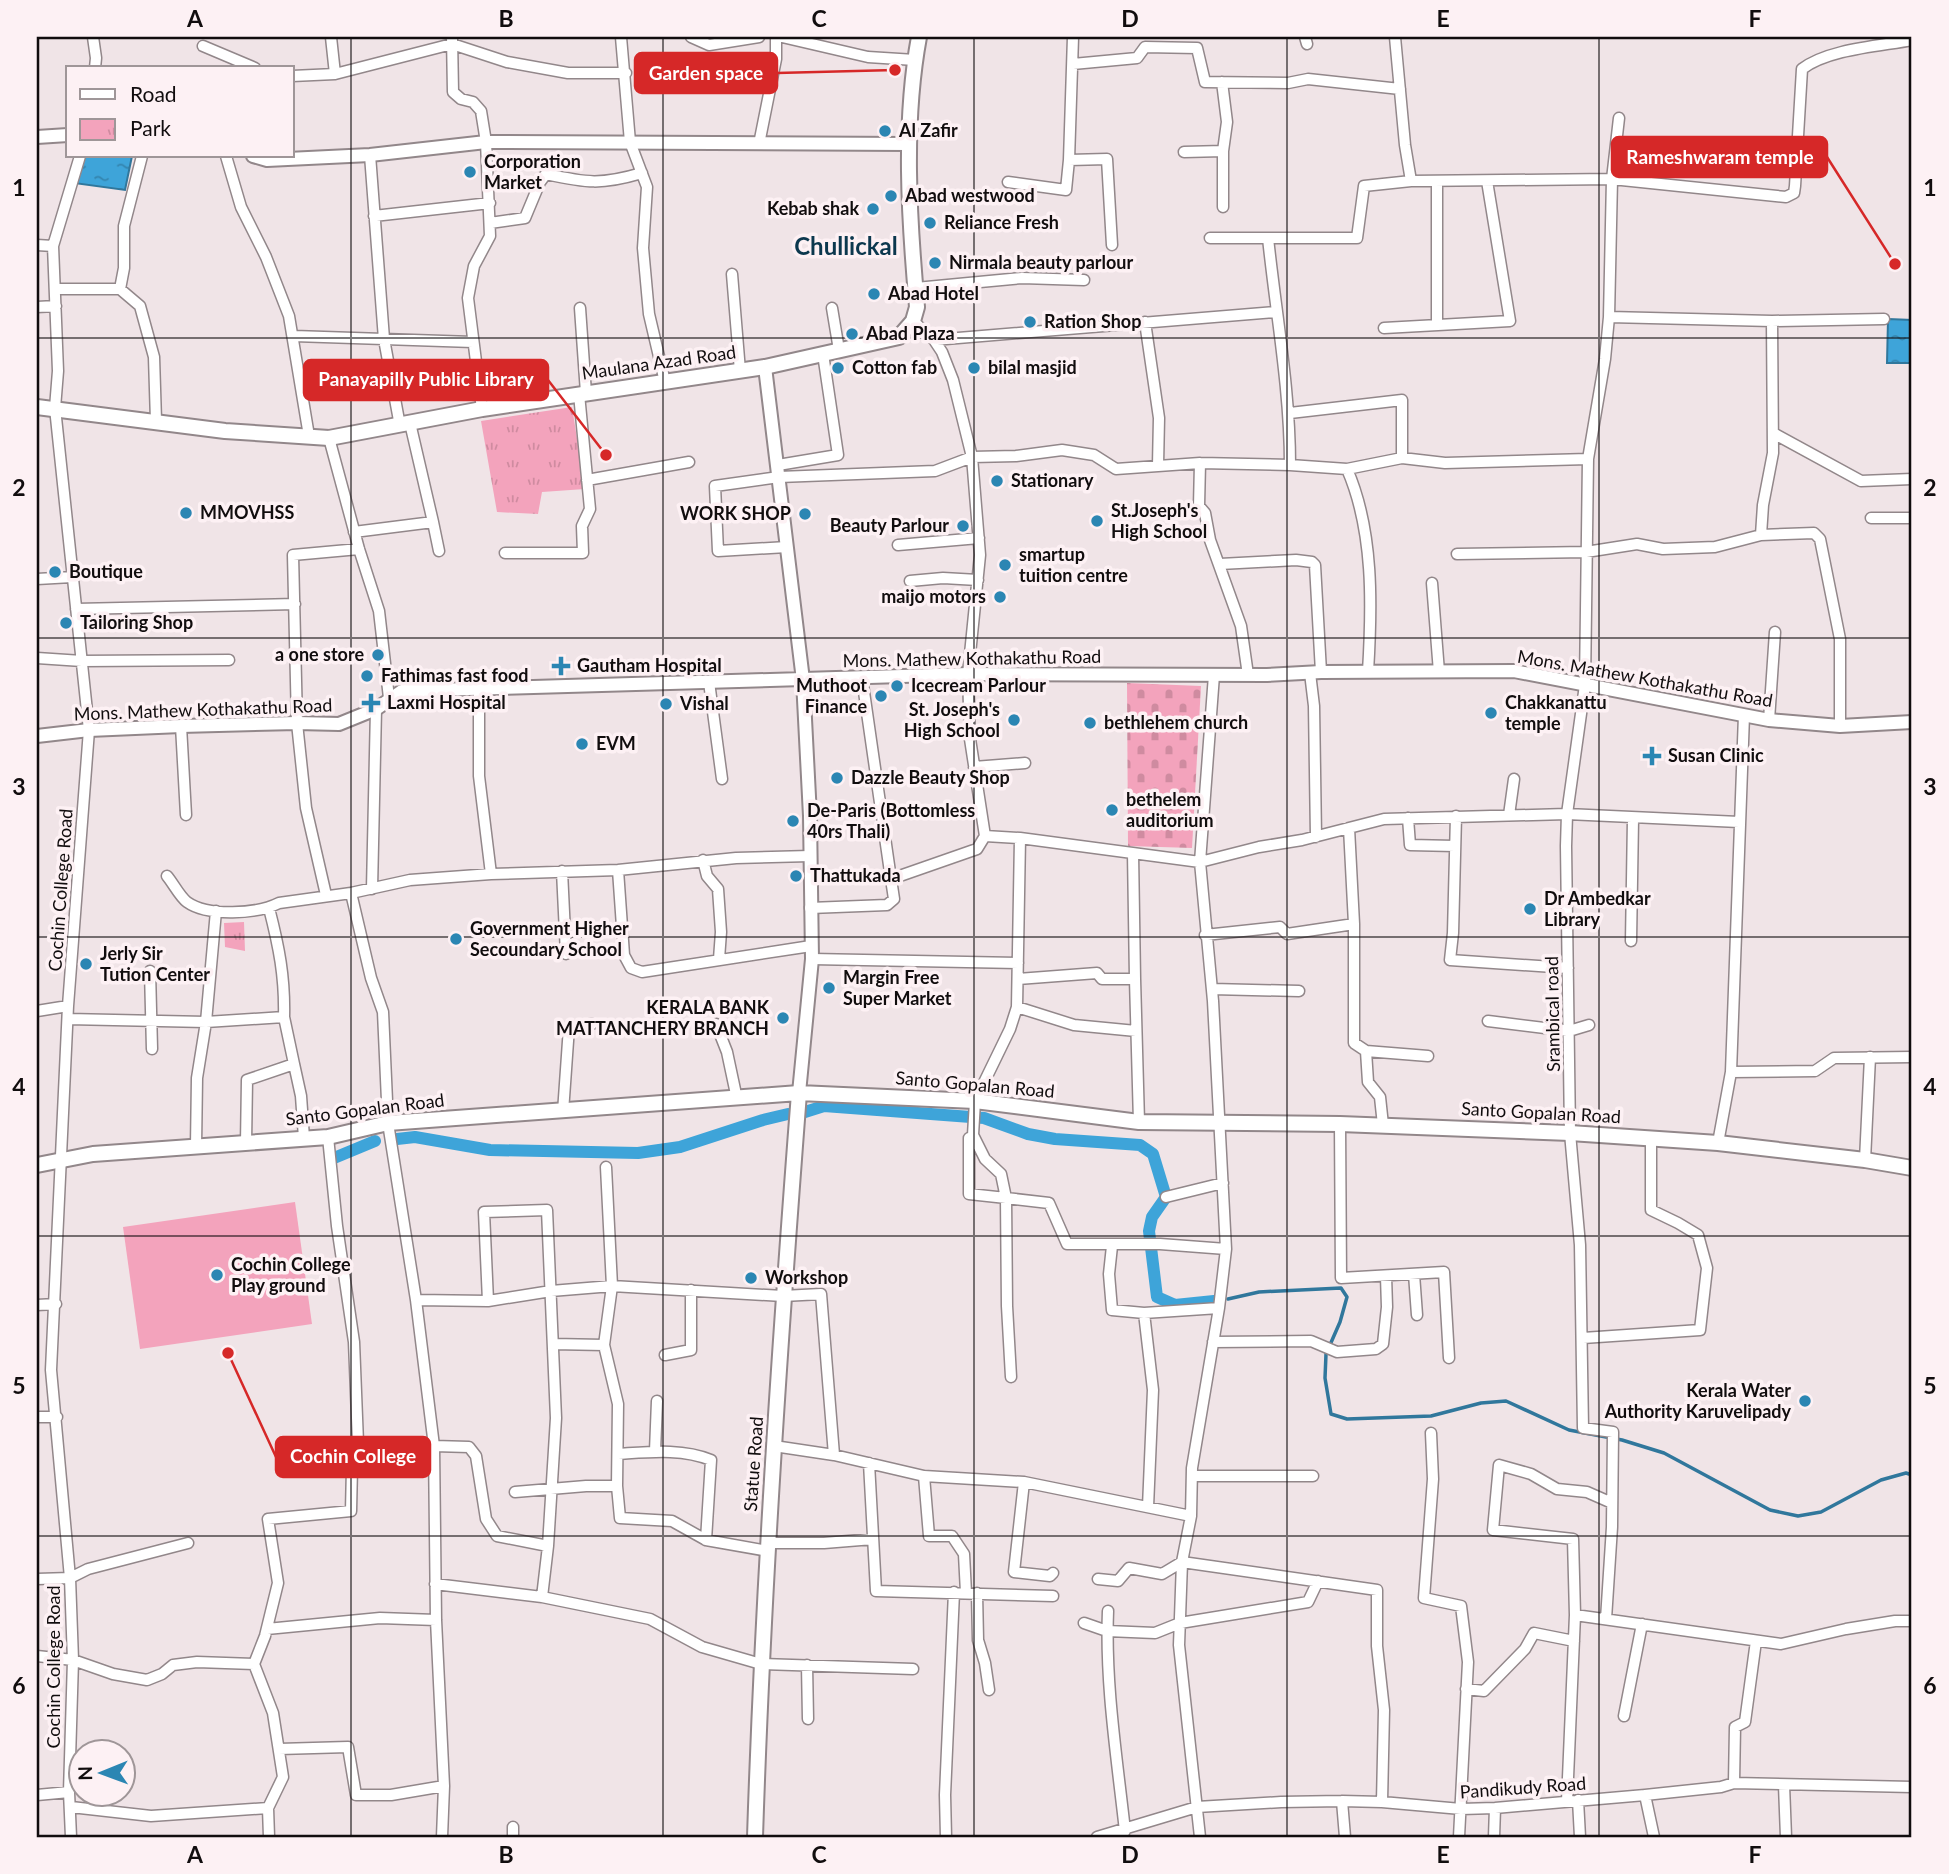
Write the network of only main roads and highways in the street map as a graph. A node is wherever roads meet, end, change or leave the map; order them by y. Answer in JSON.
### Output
{"nodes":[{"id":1,"x":919,"y":37,"type":"edge"},
{"id":2,"x":37,"y":407,"type":"edge"},
{"id":3,"x":799,"y":1093,"type":"junction"},
{"id":4,"x":37,"y":1165,"type":"edge"},
{"id":5,"x":1912,"y":1168,"type":"edge"},
{"id":6,"x":755,"y":1837,"type":"edge"}],
"edges":[{"from":1,"to":2,"type":"main road","name":"Maulana Azad Road"},
{"from":3,"to":4,"type":"main road","name":"Santo Gopalan Road"},
{"from":3,"to":5,"type":"main road","name":"Santo Gopalan Road"},
{"from":3,"to":6,"type":"main road","name":"Statue Road"}]}
